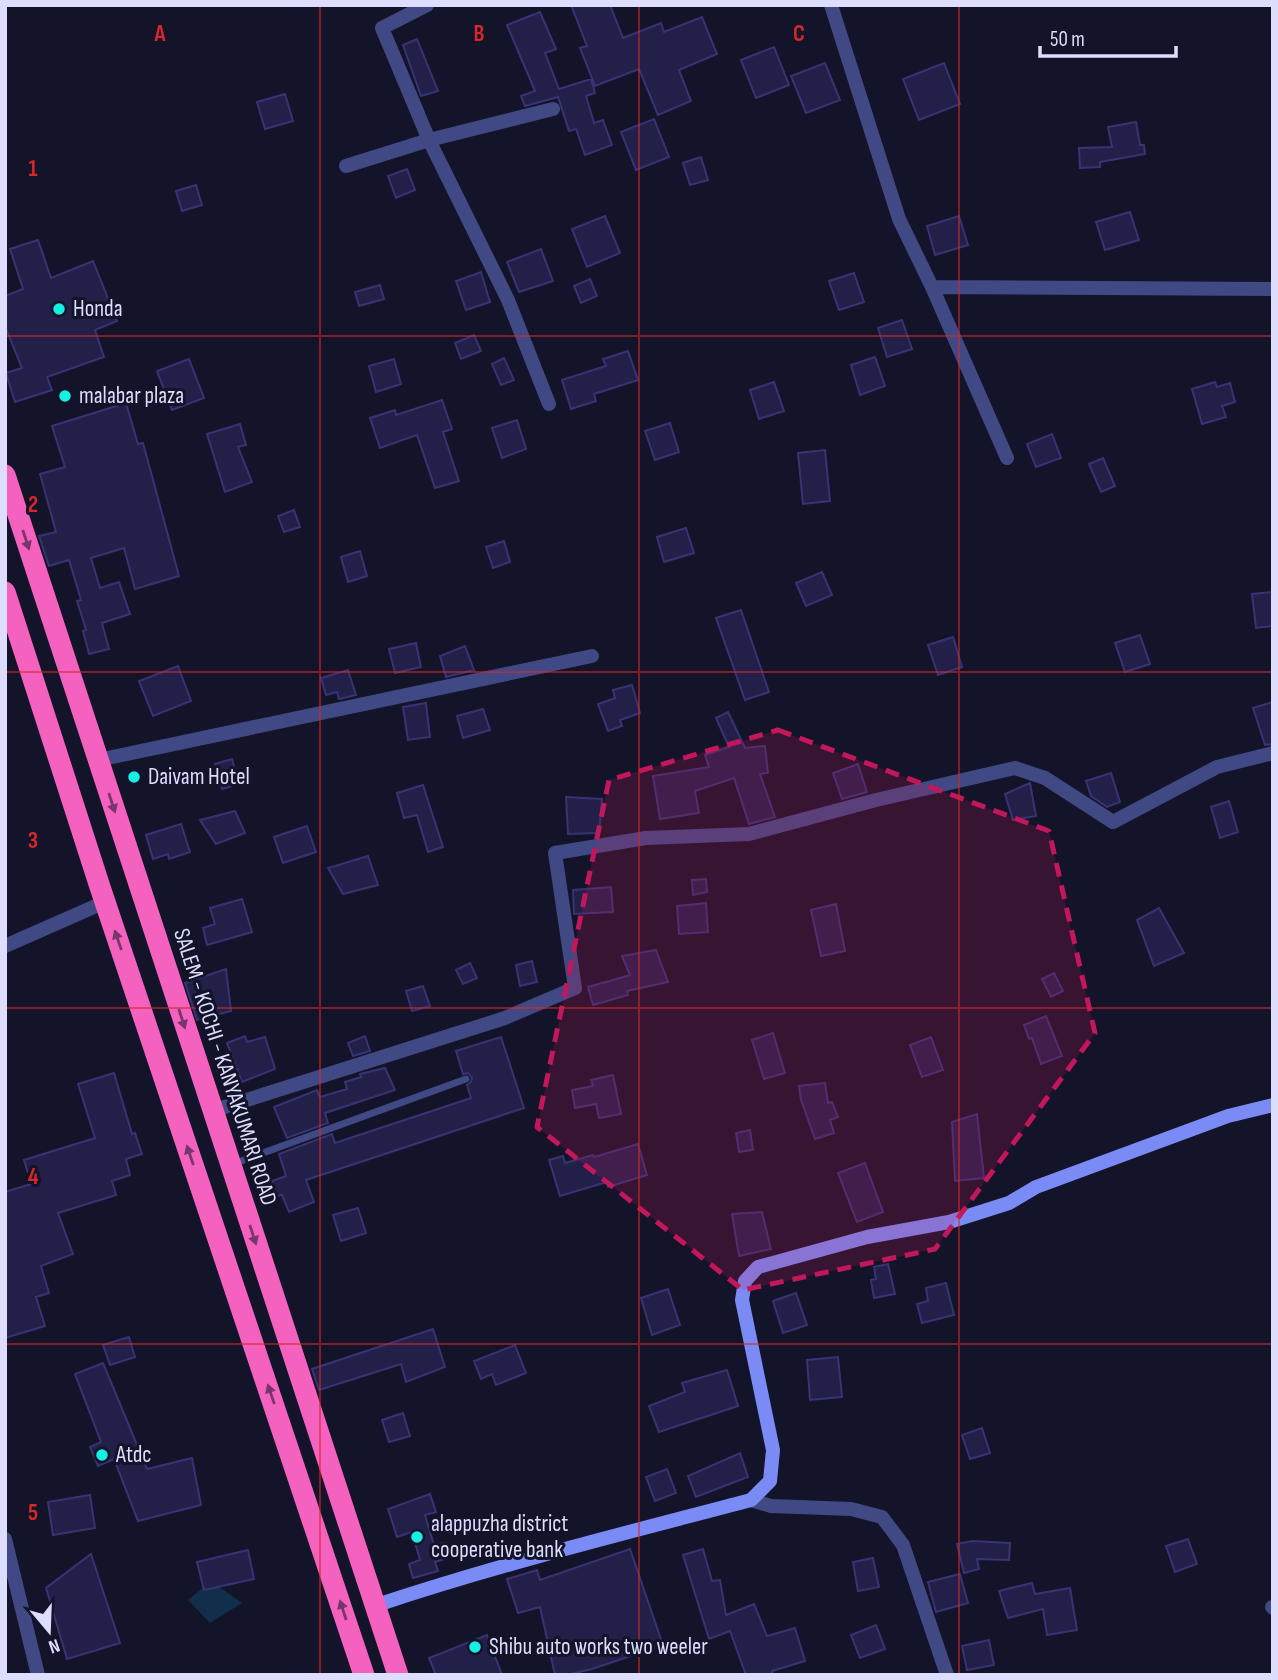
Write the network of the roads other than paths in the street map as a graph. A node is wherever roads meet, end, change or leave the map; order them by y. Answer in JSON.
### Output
{"nodes":[{"id":1,"x":427,"y":5,"type":"edge"},
{"id":2,"x":831,"y":5,"type":"edge"},
{"id":3,"x":552,"y":108,"type":"dead end"},
{"id":4,"x":429,"y":141,"type":"junction"},
{"id":5,"x":346,"y":166,"type":"dead end"},
{"id":6,"x":932,"y":287,"type":"junction"},
{"id":7,"x":1273,"y":289,"type":"edge"},
{"id":8,"x":549,"y":404,"type":"dead end"},
{"id":9,"x":1007,"y":458,"type":"dead end"},
{"id":10,"x":5,"y":475,"type":"edge"},
{"id":11,"x":5,"y":593,"type":"edge"},
{"id":12,"x":592,"y":656,"type":"dead end"},
{"id":13,"x":1273,"y":753,"type":"edge"},
{"id":14,"x":98,"y":760,"type":"junction"},
{"id":15,"x":105,"y":902,"type":"junction"},
{"id":16,"x":5,"y":946,"type":"edge"},
{"id":17,"x":466,"y":1079,"type":"dead end"},
{"id":18,"x":1273,"y":1105,"type":"edge"},
{"id":19,"x":212,"y":1111,"type":"junction"},
{"id":20,"x":230,"y":1166,"type":"junction"},
{"id":21,"x":770,"y":1481,"type":"junction"},
{"id":22,"x":751,"y":1500,"type":"junction"},
{"id":23,"x":771,"y":1506,"type":"junction"},
{"id":24,"x":5,"y":1539,"type":"edge"},
{"id":25,"x":377,"y":1605,"type":"junction"},
{"id":26,"x":38,"y":1675,"type":"edge"},
{"id":27,"x":364,"y":1675,"type":"edge"},
{"id":28,"x":398,"y":1675,"type":"edge"},
{"id":29,"x":947,"y":1675,"type":"edge"}],
"edges":[{"from":1,"to":4,"type":"street"},
{"from":2,"to":6,"type":"street"},
{"from":3,"to":4,"type":"street"},
{"from":4,"to":5,"type":"street"},
{"from":4,"to":8,"type":"street"},
{"from":6,"to":7,"type":"street"},
{"from":6,"to":9,"type":"street"},
{"from":10,"to":14,"type":"highway","name":"SALEM - KOCHI - KANYAKUMARI ROAD","one_way":true},
{"from":11,"to":15,"type":"highway"},
{"from":12,"to":14,"type":"street"},
{"from":13,"to":19,"type":"street"},
{"from":14,"to":19,"type":"highway","name":"SALEM - KOCHI - KANYAKUMARI ROAD","one_way":true},
{"from":15,"to":16,"type":"street"},
{"from":27,"to":15,"type":"highway","one_way":true},
{"from":17,"to":20,"type":"lane"},
{"from":18,"to":21,"type":"street"},
{"from":19,"to":20,"type":"highway","name":"SALEM - KOCHI - KANYAKUMARI ROAD"},
{"from":20,"to":25,"type":"highway","name":"SALEM - KOCHI - KANYAKUMARI ROAD","one_way":true},
{"from":21,"to":22,"type":"street"},
{"from":21,"to":23,"type":"street"},
{"from":22,"to":23,"type":"street"},
{"from":22,"to":25,"type":"street"},
{"from":23,"to":29,"type":"street"},
{"from":24,"to":26,"type":"street"},
{"from":25,"to":28,"type":"highway","name":"SALEM - KOCHI - KANYAKUMARI ROAD"}]}
